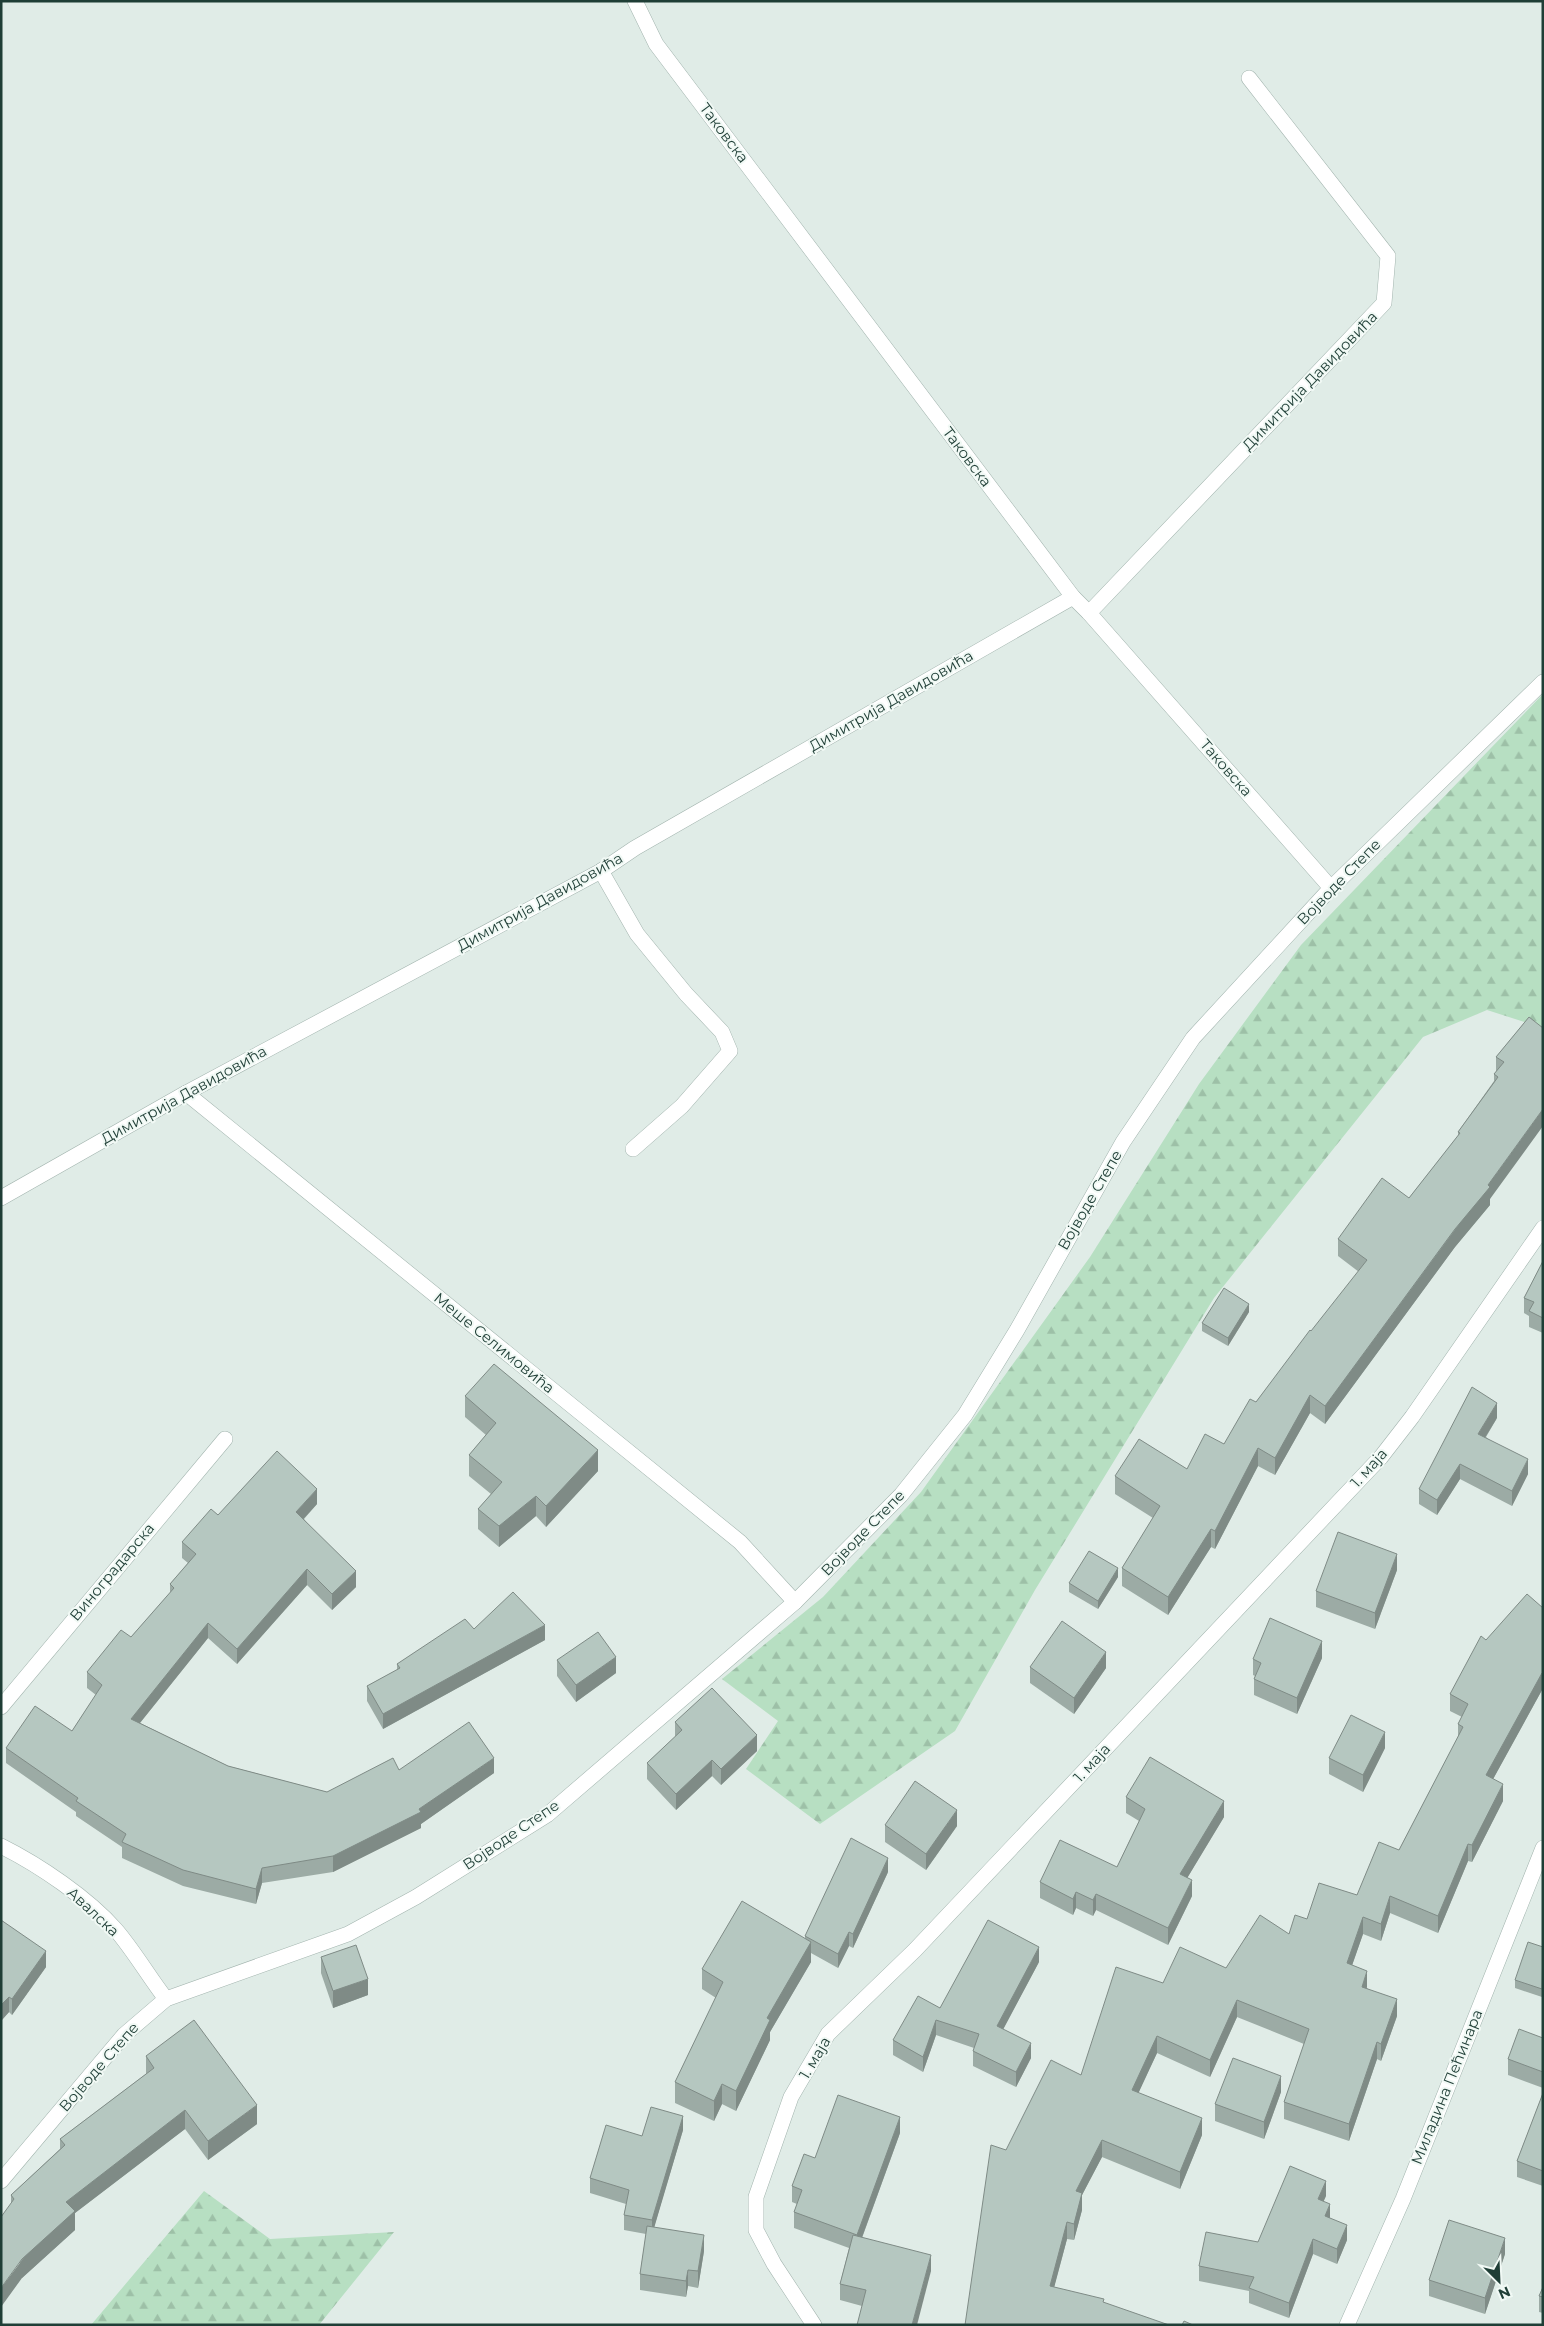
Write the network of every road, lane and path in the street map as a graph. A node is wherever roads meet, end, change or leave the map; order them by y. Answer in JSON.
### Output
{"nodes":[{"id":1,"x":635,"y":1,"type":"edge"},
{"id":2,"x":1248,"y":78,"type":"dead end"},
{"id":3,"x":1073,"y":597,"type":"junction"},
{"id":4,"x":1089,"y":612,"type":"junction"},
{"id":5,"x":1543,"y":682,"type":"edge"},
{"id":6,"x":601,"y":871,"type":"junction"},
{"id":7,"x":1331,"y":888,"type":"junction"},
{"id":8,"x":186,"y":1093,"type":"junction"},
{"id":9,"x":633,"y":1148,"type":"dead end"},
{"id":10,"x":1,"y":1198,"type":"edge"},
{"id":11,"x":1543,"y":1228,"type":"edge"},
{"id":12,"x":225,"y":1439,"type":"dead end"},
{"id":13,"x":795,"y":1602,"type":"junction"},
{"id":14,"x":1,"y":1707,"type":"edge"},
{"id":15,"x":1,"y":1846,"type":"edge"},
{"id":16,"x":1543,"y":1848,"type":"edge"},
{"id":17,"x":166,"y":1999,"type":"junction"},
{"id":18,"x":1,"y":2181,"type":"edge"},
{"id":19,"x":814,"y":2325,"type":"edge"},
{"id":20,"x":1348,"y":2325,"type":"edge"}],
"edges":[{"from":1,"to":3,"type":"street","name":"Таковска"},
{"from":2,"to":4,"type":"street","name":"Димитрија Давидовића"},
{"from":3,"to":4,"type":"street","name":"Таковска"},
{"from":3,"to":6,"type":"street","name":"Димитрија Давидовића"},
{"from":4,"to":7,"type":"street","name":"Таковска"},
{"from":5,"to":7,"type":"street","name":"Војводе Степе"},
{"from":6,"to":8,"type":"street","name":"Димитрија Давидовића"},
{"from":6,"to":9,"type":"street"},
{"from":7,"to":13,"type":"street","name":"Војводе Степе"},
{"from":8,"to":10,"type":"street","name":"Димитрија Давидовића"},
{"from":8,"to":13,"type":"street","name":"Меше Селимовића"},
{"from":11,"to":19,"type":"street","name":"1. маја"},
{"from":12,"to":14,"type":"street","name":"Виноградарска"},
{"from":13,"to":17,"type":"street","name":"Војводе Степе"},
{"from":15,"to":17,"type":"street","name":"Авалска"},
{"from":16,"to":20,"type":"street","name":"Миладина Пећинара"},
{"from":17,"to":18,"type":"street","name":"Војводе Степе"}]}
